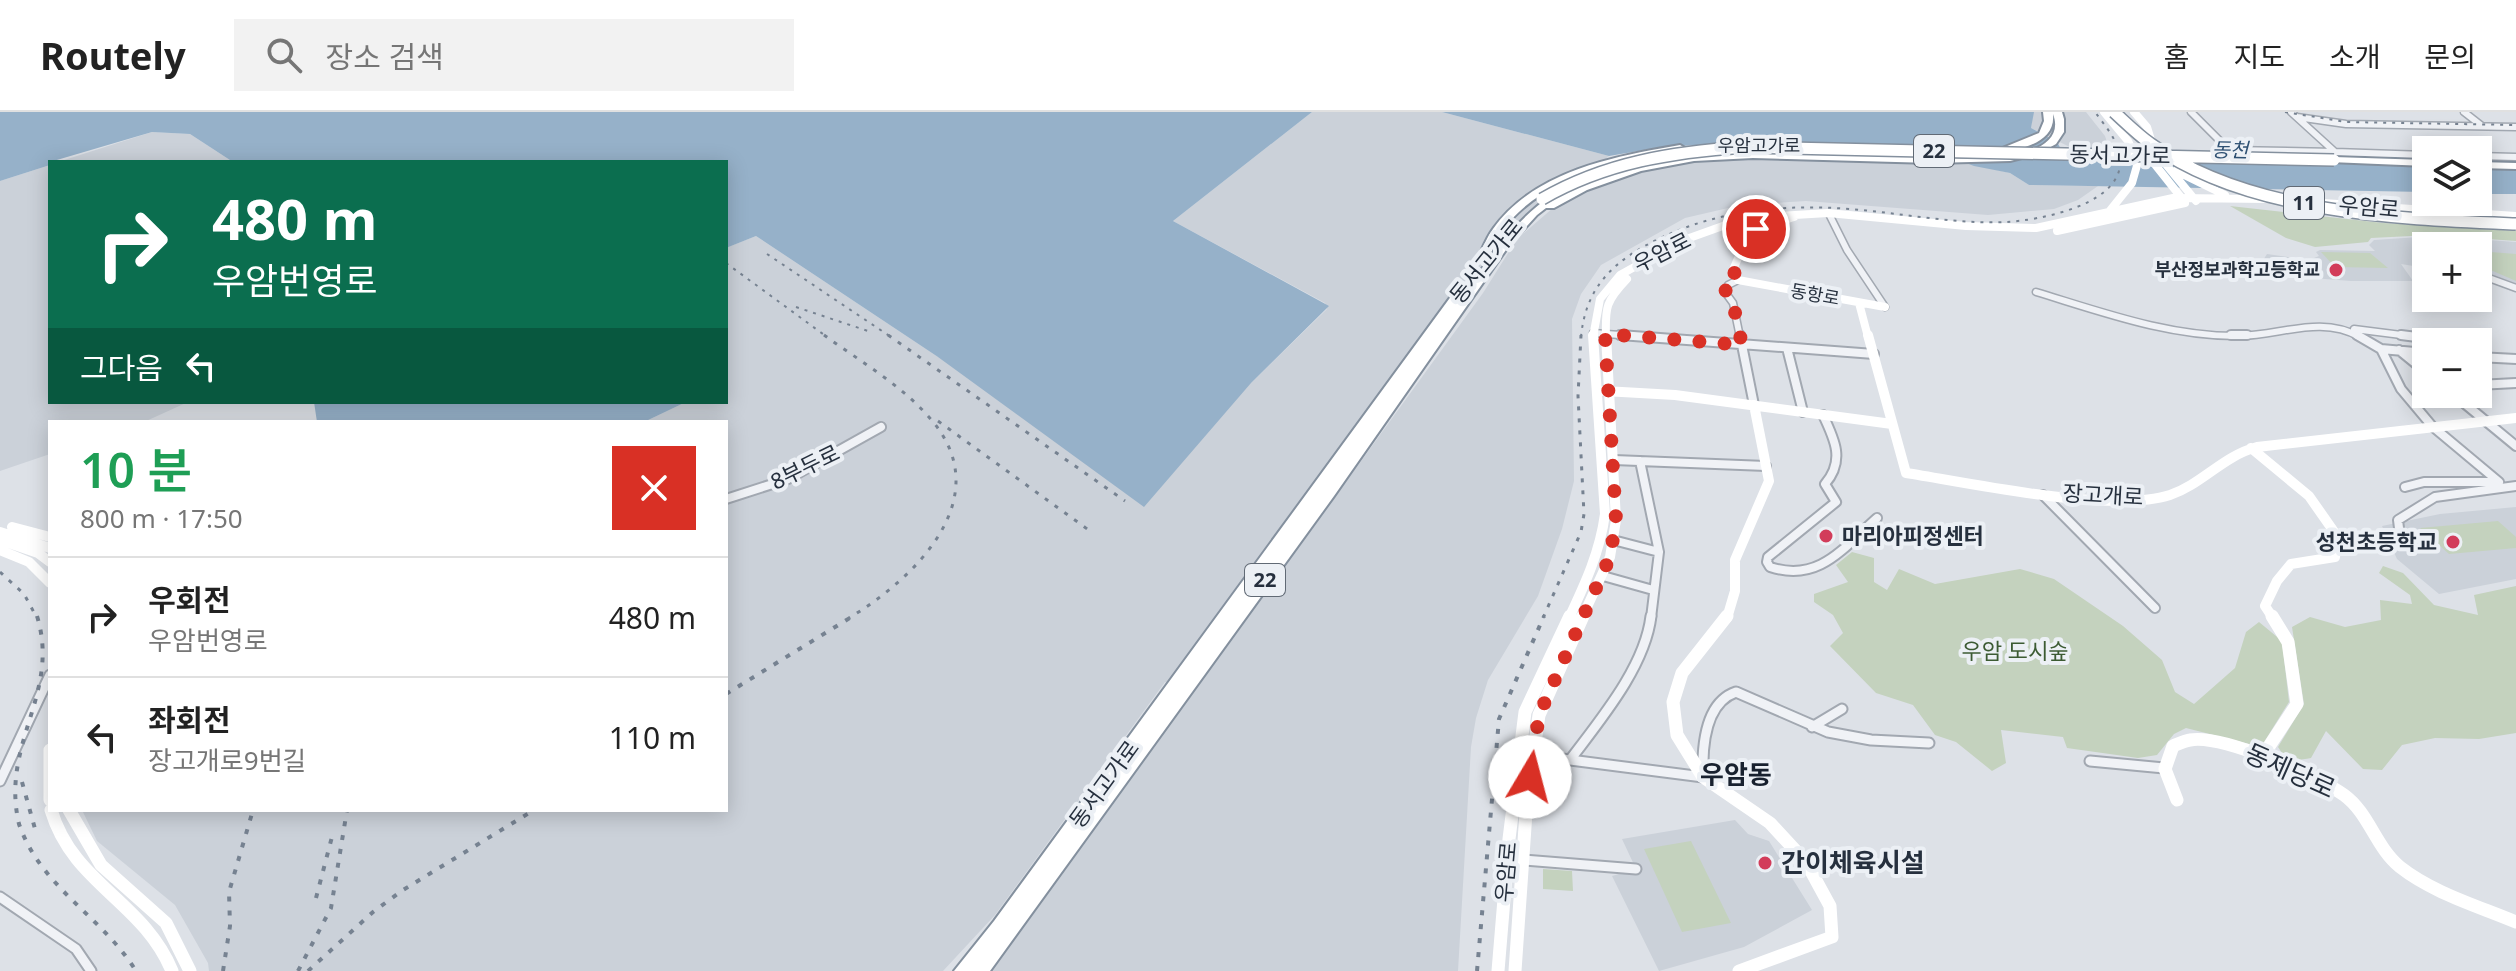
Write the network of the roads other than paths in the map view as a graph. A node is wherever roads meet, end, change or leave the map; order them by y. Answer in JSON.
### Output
{"nodes":[{"id":1,"x":2048,"y":112,"type":"edge"},
{"id":2,"x":2057,"y":112,"type":"edge"},
{"id":3,"x":2104,"y":112,"type":"edge"},
{"id":4,"x":2114,"y":112,"type":"edge"},
{"id":5,"x":2123,"y":112,"type":"edge"},
{"id":6,"x":2134,"y":112,"type":"edge"},
{"id":7,"x":2191,"y":112,"type":"edge"},
{"id":8,"x":2464,"y":112,"type":"edge"},
{"id":9,"x":2294,"y":114,"type":"edge"},
{"id":10,"x":2483,"y":127,"type":"junction"},
{"id":11,"x":2516,"y":127,"type":"edge"},
{"id":12,"x":2140,"y":151,"type":"junction"},
{"id":13,"x":2335,"y":152,"type":"junction"},
{"id":14,"x":2412,"y":155,"type":"edge"},
{"id":15,"x":2492,"y":156,"type":"edge"},
{"id":16,"x":2516,"y":157,"type":"edge"},
{"id":17,"x":2412,"y":165,"type":"edge"},
{"id":18,"x":2412,"y":165,"type":"edge"},
{"id":19,"x":2168,"y":167,"type":"junction"},
{"id":20,"x":2492,"y":167,"type":"edge"},
{"id":21,"x":2516,"y":168,"type":"edge"},
{"id":22,"x":2229,"y":197,"type":"junction"},
{"id":23,"x":2188,"y":198,"type":"junction"},
{"id":24,"x":2108,"y":213,"type":"junction"},
{"id":25,"x":1830,"y":216,"type":"junction"},
{"id":26,"x":1794,"y":217,"type":"junction"},
{"id":27,"x":2516,"y":221,"type":"edge"},
{"id":28,"x":1504,"y":245,"type":"junction"},
{"id":29,"x":1484,"y":256,"type":"junction"},
{"id":30,"x":2492,"y":278,"type":"edge"},
{"id":31,"x":1738,"y":280,"type":"junction"},
{"id":32,"x":2516,"y":288,"type":"edge"},
{"id":33,"x":2036,"y":292,"type":"dead end"},
{"id":34,"x":1859,"y":303,"type":"junction"},
{"id":35,"x":1885,"y":307,"type":"joint"},
{"id":36,"x":2346,"y":329,"type":"junction"},
{"id":37,"x":1599,"y":333,"type":"junction"},
{"id":38,"x":2412,"y":335,"type":"edge"},
{"id":39,"x":1742,"y":345,"type":"junction"},
{"id":40,"x":1787,"y":348,"type":"junction"},
{"id":41,"x":2381,"y":349,"type":"junction"},
{"id":42,"x":2399,"y":350,"type":"junction"},
{"id":43,"x":2412,"y":351,"type":"edge"},
{"id":44,"x":1874,"y":354,"type":"junction"},
{"id":45,"x":2492,"y":359,"type":"edge"},
{"id":46,"x":2412,"y":361,"type":"edge"},
{"id":47,"x":2514,"y":361,"type":"edge"},
{"id":48,"x":2516,"y":383,"type":"edge"},
{"id":49,"x":2492,"y":384,"type":"edge"},
{"id":50,"x":1596,"y":390,"type":"junction"},
{"id":51,"x":1609,"y":391,"type":"junction"},
{"id":52,"x":1754,"y":405,"type":"junction"},
{"id":53,"x":2471,"y":408,"type":"edge"},
{"id":54,"x":1803,"y":412,"type":"junction"},
{"id":55,"x":1823,"y":415,"type":"junction"},
{"id":56,"x":2516,"y":418,"type":"edge"},
{"id":57,"x":2489,"y":422,"type":"junction"},
{"id":58,"x":1892,"y":424,"type":"junction"},
{"id":59,"x":2432,"y":426,"type":"junction"},
{"id":60,"x":881,"y":427,"type":"dead end"},
{"id":61,"x":2516,"y":446,"type":"edge"},
{"id":62,"x":2251,"y":448,"type":"junction"},
{"id":63,"x":1614,"y":460,"type":"junction"},
{"id":64,"x":1640,"y":461,"type":"junction"},
{"id":65,"x":1766,"y":466,"type":"junction"},
{"id":66,"x":2499,"y":482,"type":"junction"},
{"id":67,"x":2513,"y":486,"type":"edge"},
{"id":68,"x":2405,"y":487,"type":"dead end"},
{"id":69,"x":2039,"y":491,"type":"junction"},
{"id":70,"x":728,"y":498,"type":"edge"},
{"id":71,"x":1877,"y":518,"type":"dead end"},
{"id":72,"x":0,"y":525,"type":"edge"},
{"id":73,"x":2399,"y":528,"type":"dead end"},
{"id":74,"x":0,"y":532,"type":"edge"},
{"id":75,"x":48,"y":537,"type":"edge"},
{"id":76,"x":0,"y":540,"type":"edge"},
{"id":77,"x":1613,"y":540,"type":"junction"},
{"id":78,"x":48,"y":547,"type":"edge"},
{"id":79,"x":0,"y":550,"type":"edge"},
{"id":80,"x":1659,"y":552,"type":"junction"},
{"id":81,"x":48,"y":560,"type":"edge"},
{"id":82,"x":1603,"y":576,"type":"junction"},
{"id":83,"x":48,"y":581,"type":"edge"},
{"id":84,"x":1653,"y":590,"type":"junction"},
{"id":85,"x":2155,"y":608,"type":"dead end"},
{"id":86,"x":48,"y":679,"type":"edge"},
{"id":87,"x":1842,"y":709,"type":"dead end"},
{"id":88,"x":1811,"y":727,"type":"junction"},
{"id":89,"x":1929,"y":743,"type":"dead end"},
{"id":90,"x":1518,"y":753,"type":"junction"},
{"id":91,"x":1532,"y":755,"type":"junction"},
{"id":92,"x":2262,"y":757,"type":"junction"},
{"id":93,"x":1570,"y":760,"type":"junction"},
{"id":94,"x":2090,"y":761,"type":"dead end"},
{"id":95,"x":2164,"y":768,"type":"junction"},
{"id":96,"x":1703,"y":777,"type":"junction"},
{"id":97,"x":0,"y":781,"type":"edge"},
{"id":98,"x":2177,"y":800,"type":"dead end"},
{"id":99,"x":52,"y":812,"type":"edge"},
{"id":100,"x":70,"y":812,"type":"edge"},
{"id":101,"x":1523,"y":860,"type":"junction"},
{"id":102,"x":1636,"y":869,"type":"dead end"},
{"id":103,"x":0,"y":897,"type":"edge"},
{"id":104,"x":2516,"y":922,"type":"edge"},
{"id":105,"x":91,"y":971,"type":"edge"},
{"id":106,"x":172,"y":971,"type":"edge"},
{"id":107,"x":190,"y":971,"type":"edge"},
{"id":108,"x":963,"y":971,"type":"edge"},
{"id":109,"x":979,"y":971,"type":"edge"},
{"id":110,"x":1498,"y":971,"type":"edge"},
{"id":111,"x":1515,"y":971,"type":"edge"},
{"id":112,"x":1739,"y":971,"type":"edge"}],
"edges":[{"from":1,"to":29,"type":"highway","name":"우암고가로","bridge":true},
{"from":2,"to":28,"type":"highway","name":"우암고가로","bridge":true},
{"from":3,"to":12,"type":"main road"},
{"from":4,"to":27,"type":"highway","number":"11","bridge":true},
{"from":5,"to":27,"type":"highway","number":"11","bridge":true},
{"from":6,"to":19,"type":"main road","bridge":true},
{"from":7,"to":13,"type":"street"},
{"from":8,"to":10,"type":"street"},
{"from":9,"to":10,"type":"street"},
{"from":9,"to":13,"type":"street"},
{"from":10,"to":11,"type":"street"},
{"from":12,"to":23,"type":"main road"},
{"from":12,"to":24,"type":"main road"},
{"from":13,"to":14,"type":"street"},
{"from":15,"to":16,"type":"street"},
{"from":17,"to":29,"type":"highway","name":"동서고가로","number":"22","bridge":true},
{"from":18,"to":28,"type":"highway","name":"동서고가로","number":"22","bridge":true},
{"from":19,"to":22,"type":"main road"},
{"from":19,"to":23,"type":"main road"},
{"from":20,"to":21,"type":"highway"},
{"from":22,"to":23,"type":"main road","name":"우암로"},
{"from":22,"to":27,"type":"main road","name":"우암로"},
{"from":23,"to":24,"type":"main road","name":"우암로"},
{"from":23,"to":25,"type":"main road","name":"우암로"},
{"from":23,"to":27,"type":"main road","name":"우암로"},
{"from":24,"to":37,"type":"main road","name":"우암로"},
{"from":25,"to":26,"type":"main road","name":"우암로"},
{"from":25,"to":35,"type":"street","name":"동항로"},
{"from":26,"to":31,"type":"main road"},
{"from":26,"to":37,"type":"main road","name":"우암로"},
{"from":28,"to":109,"type":"highway","name":"동서고가로","number":"22"},
{"from":29,"to":108,"type":"highway","name":"동서고가로","number":"22"},
{"from":30,"to":32,"type":"street"},
{"from":31,"to":34,"type":"main road","name":"동항로"},
{"from":31,"to":39,"type":"street"},
{"from":33,"to":36,"type":"street"},
{"from":34,"to":35,"type":"main road","name":"동항로"},
{"from":34,"to":44,"type":"main road","name":"장고개로"},
{"from":36,"to":38,"type":"street"},
{"from":36,"to":41,"type":"street"},
{"from":37,"to":39,"type":"street"},
{"from":37,"to":50,"type":"main road","name":"우암로"},
{"from":37,"to":51,"type":"main road","name":"우암로"},
{"from":39,"to":40,"type":"street"},
{"from":39,"to":52,"type":"street"},
{"from":40,"to":44,"type":"street"},
{"from":40,"to":54,"type":"street"},
{"from":41,"to":42,"type":"street"},
{"from":41,"to":59,"type":"street"},
{"from":42,"to":43,"type":"street"},
{"from":42,"to":46,"type":"street"},
{"from":44,"to":58,"type":"main road","name":"장고개로"},
{"from":45,"to":47,"type":"street"},
{"from":48,"to":49,"type":"street"},
{"from":50,"to":51,"type":"main road"},
{"from":50,"to":90,"type":"main road","name":"우암로"},
{"from":51,"to":52,"type":"main road"},
{"from":51,"to":63,"type":"main road","name":"우암로"},
{"from":52,"to":54,"type":"main road"},
{"from":52,"to":65,"type":"main road"},
{"from":53,"to":57,"type":"street"},
{"from":54,"to":55,"type":"main road"},
{"from":55,"to":58,"type":"main road"},
{"from":55,"to":71,"type":"street"},
{"from":56,"to":57,"type":"main road","name":"장고개로"},
{"from":57,"to":59,"type":"main road","name":"장고개로"},
{"from":57,"to":61,"type":"street"},
{"from":58,"to":69,"type":"main road","name":"장고개로"},
{"from":59,"to":62,"type":"main road","name":"장고개로"},
{"from":59,"to":66,"type":"street"},
{"from":60,"to":70,"type":"street","name":"8부두로"},
{"from":62,"to":69,"type":"main road","name":"장고개로"},
{"from":62,"to":92,"type":"main road"},
{"from":63,"to":64,"type":"street"},
{"from":63,"to":77,"type":"main road","name":"우암로"},
{"from":64,"to":65,"type":"street"},
{"from":64,"to":80,"type":"street"},
{"from":65,"to":96,"type":"main road"},
{"from":66,"to":67,"type":"street"},
{"from":66,"to":68,"type":"street"},
{"from":67,"to":73,"type":"street"},
{"from":69,"to":85,"type":"street"},
{"from":72,"to":75,"type":"main road"},
{"from":74,"to":78,"type":"main road"},
{"from":76,"to":81,"type":"main road"},
{"from":77,"to":80,"type":"street"},
{"from":77,"to":82,"type":"main road","name":"우암로"},
{"from":79,"to":83,"type":"main road"},
{"from":80,"to":84,"type":"street"},
{"from":82,"to":84,"type":"street"},
{"from":82,"to":91,"type":"main road","name":"우암로"},
{"from":84,"to":93,"type":"street"},
{"from":86,"to":97,"type":"street"},
{"from":87,"to":88,"type":"street"},
{"from":88,"to":89,"type":"street"},
{"from":88,"to":96,"type":"street"},
{"from":90,"to":91,"type":"street"},
{"from":90,"to":110,"type":"main road","name":"우암로"},
{"from":91,"to":93,"type":"street"},
{"from":91,"to":101,"type":"main road","name":"우암로"},
{"from":92,"to":95,"type":"main road","name":"동제당로"},
{"from":92,"to":104,"type":"main road","name":"동제당로"},
{"from":93,"to":96,"type":"street"},
{"from":94,"to":95,"type":"street"},
{"from":95,"to":98,"type":"main road"},
{"from":96,"to":112,"type":"main road"},
{"from":99,"to":106,"type":"main road"},
{"from":100,"to":107,"type":"main road"},
{"from":101,"to":102,"type":"street"},
{"from":101,"to":111,"type":"main road","name":"우암로"},
{"from":103,"to":105,"type":"street"}]}
